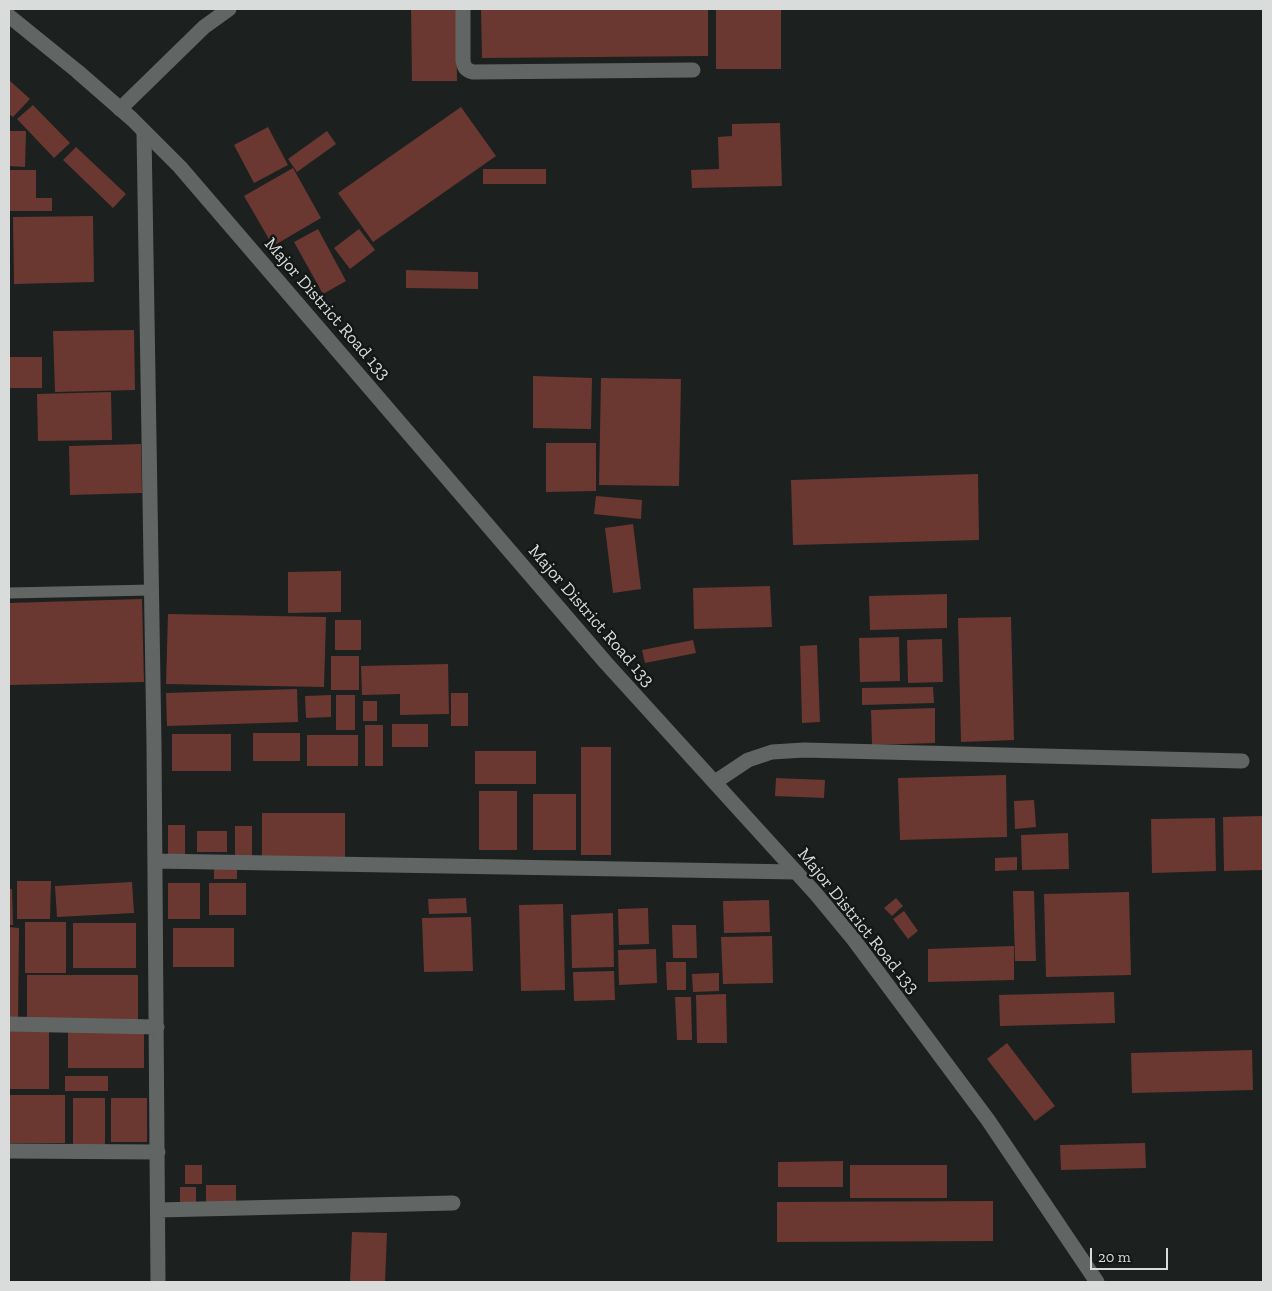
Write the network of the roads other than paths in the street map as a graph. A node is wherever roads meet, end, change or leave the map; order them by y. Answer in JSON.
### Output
{"nodes":[{"id":1,"x":229,"y":9,"type":"edge"},
{"id":2,"x":463,"y":9,"type":"edge"},
{"id":3,"x":9,"y":16,"type":"edge"},
{"id":4,"x":693,"y":70,"type":"dead end"},
{"id":5,"x":120,"y":109,"type":"junction"},
{"id":6,"x":144,"y":132,"type":"junction"},
{"id":7,"x":152,"y":590,"type":"junction"},
{"id":8,"x":9,"y":593,"type":"edge"},
{"id":9,"x":1242,"y":761,"type":"dead end"},
{"id":10,"x":715,"y":782,"type":"junction"},
{"id":11,"x":155,"y":861,"type":"junction"},
{"id":12,"x":796,"y":872,"type":"junction"},
{"id":13,"x":9,"y":1024,"type":"edge"},
{"id":14,"x":156,"y":1027,"type":"junction"},
{"id":15,"x":9,"y":1151,"type":"edge"},
{"id":16,"x":158,"y":1152,"type":"junction"},
{"id":17,"x":453,"y":1203,"type":"dead end"},
{"id":18,"x":158,"y":1210,"type":"junction"},
{"id":19,"x":158,"y":1282,"type":"edge"},
{"id":20,"x":1097,"y":1282,"type":"edge"}],
"edges":[{"from":1,"to":5,"type":"street"},
{"from":2,"to":4,"type":"street"},
{"from":3,"to":5,"type":"street","name":"Major District Road 133"},
{"from":5,"to":6,"type":"street","name":"Major District Road 133"},
{"from":6,"to":7,"type":"street"},
{"from":6,"to":10,"type":"street","name":"Major District Road 133"},
{"from":7,"to":8,"type":"lane"},
{"from":7,"to":11,"type":"street"},
{"from":9,"to":10,"type":"street"},
{"from":10,"to":12,"type":"street","name":"Major District Road 133"},
{"from":11,"to":12,"type":"street"},
{"from":11,"to":14,"type":"street"},
{"from":12,"to":20,"type":"street","name":"Major District Road 133"},
{"from":13,"to":14,"type":"street"},
{"from":14,"to":16,"type":"street"},
{"from":15,"to":16,"type":"street"},
{"from":16,"to":18,"type":"street"},
{"from":17,"to":18,"type":"street"},
{"from":18,"to":19,"type":"street"}]}
